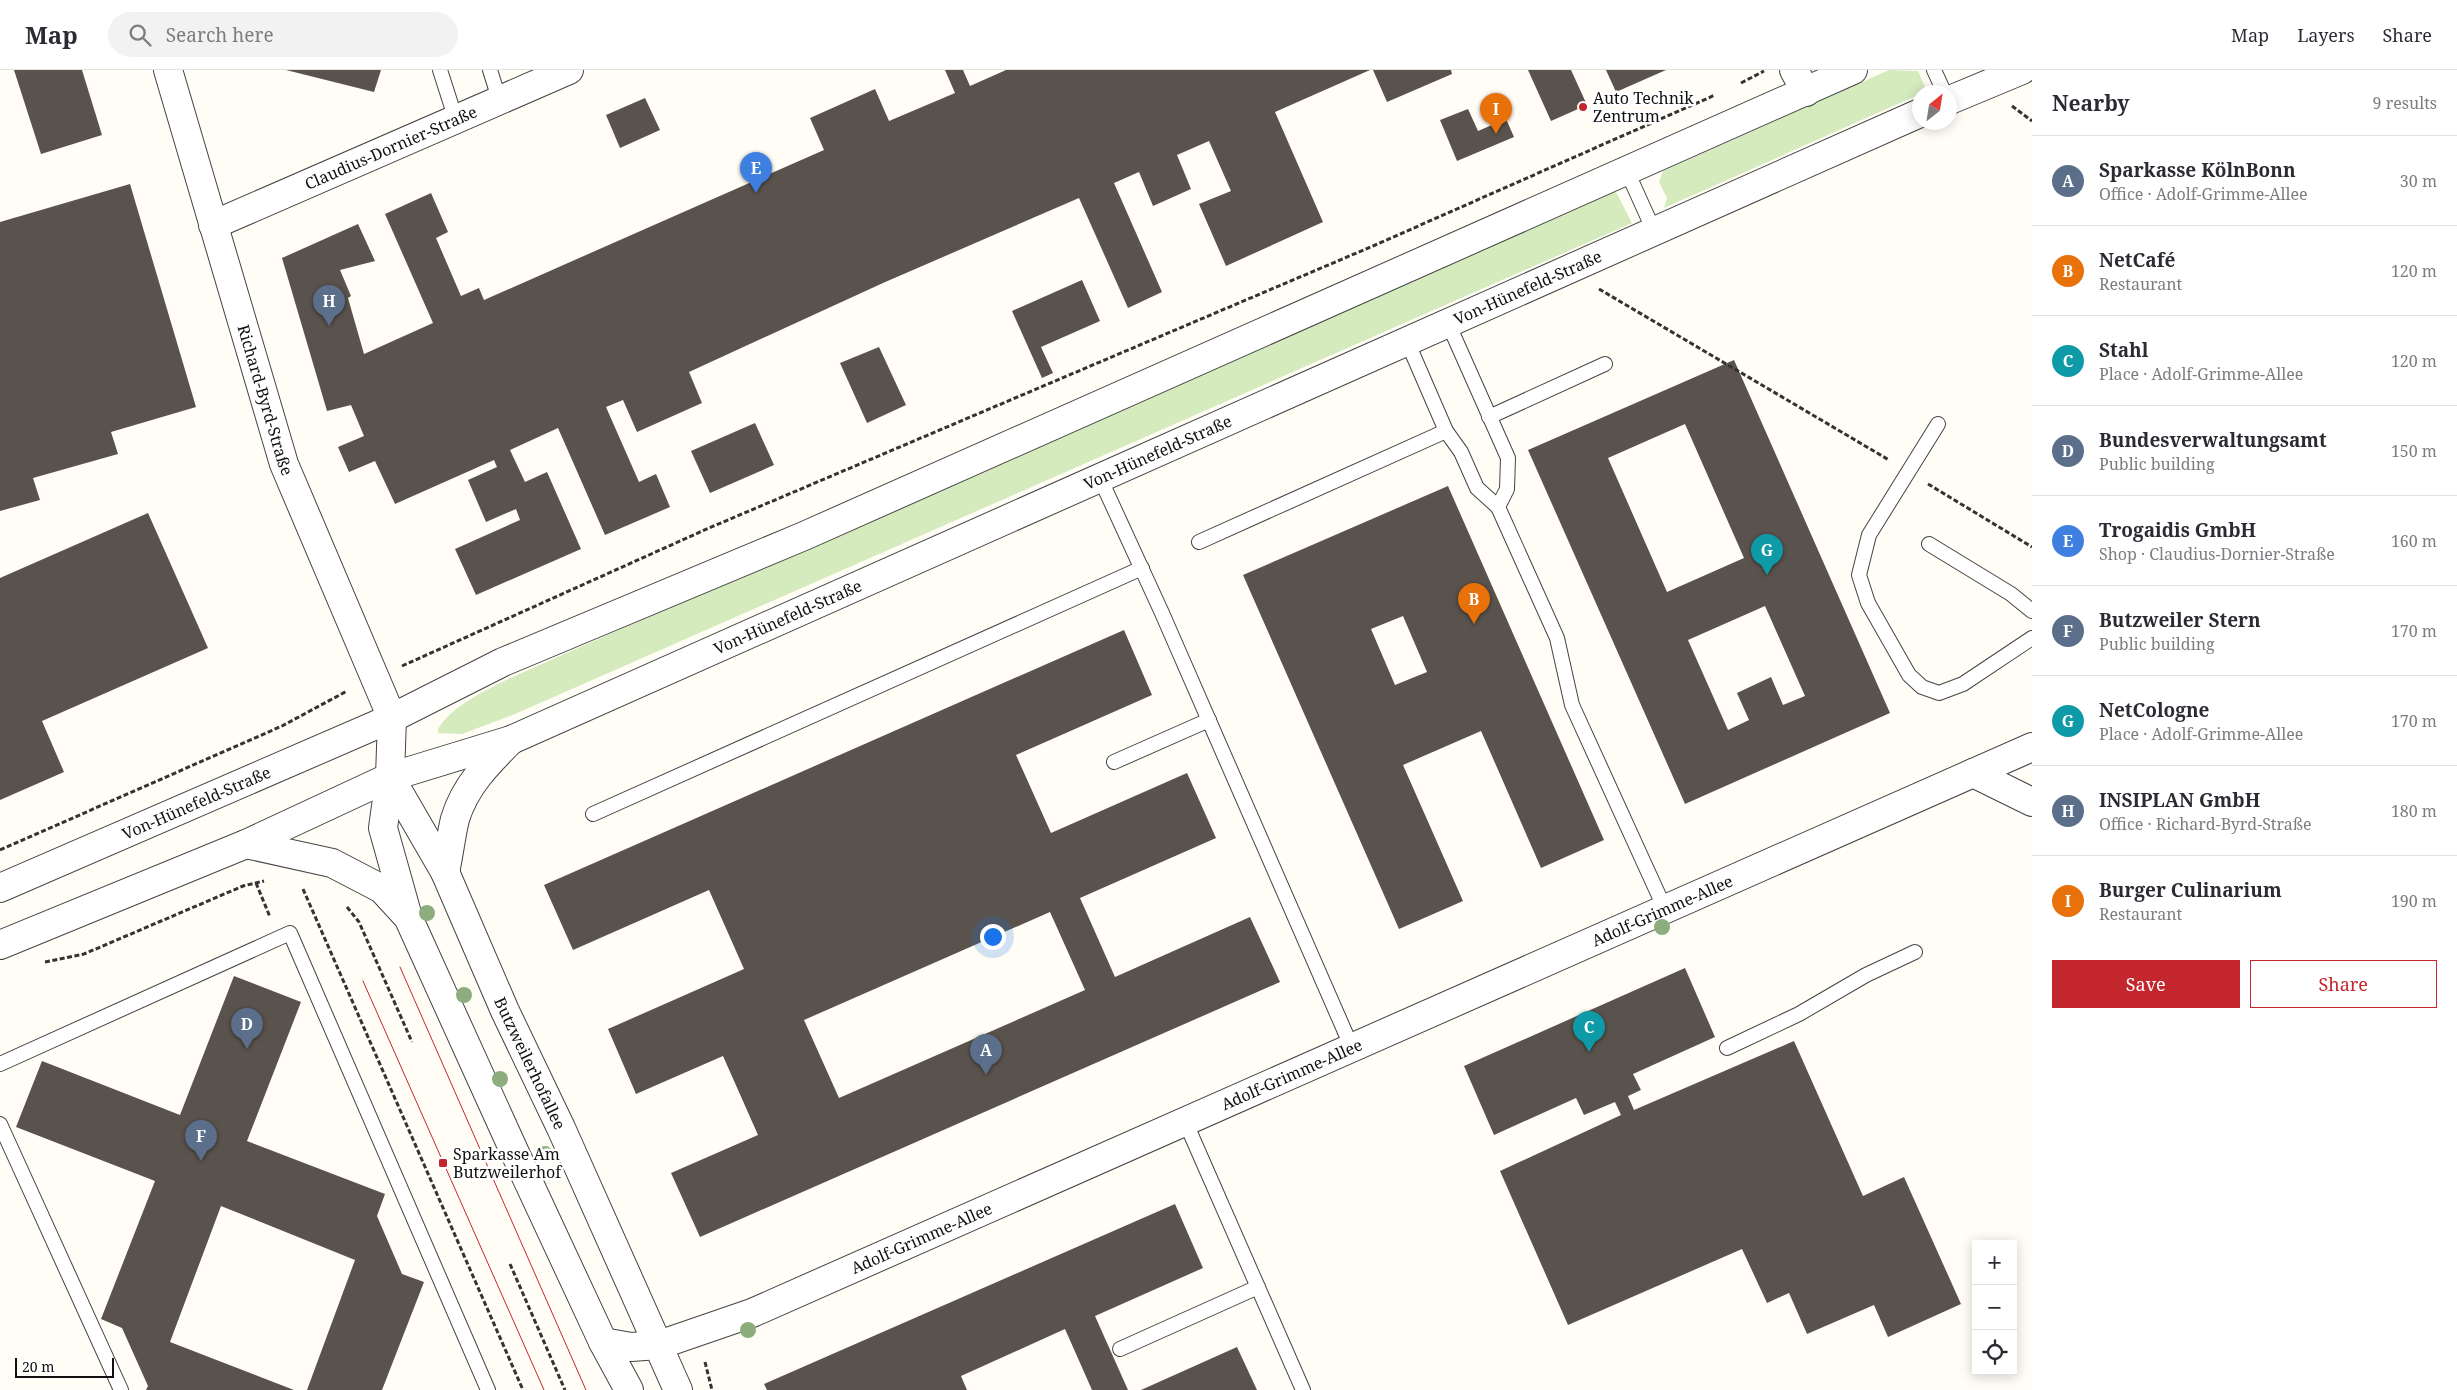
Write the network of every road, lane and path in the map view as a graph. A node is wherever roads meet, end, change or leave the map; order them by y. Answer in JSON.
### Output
{"nodes":[{"id":1,"x":168,"y":70,"type":"edge"},
{"id":2,"x":440,"y":70,"type":"edge"},
{"id":3,"x":490,"y":70,"type":"edge"},
{"id":4,"x":569,"y":70,"type":"edge"},
{"id":5,"x":1767,"y":70,"type":"edge"},
{"id":6,"x":1853,"y":70,"type":"edge"},
{"id":7,"x":1934,"y":70,"type":"edge"},
{"id":8,"x":2022,"y":70,"type":"edge"},
{"id":9,"x":1800,"y":81,"type":"edge"},
{"id":10,"x":1739,"y":84,"type":"dead end"},
{"id":11,"x":1941,"y":85,"type":"edge"},
{"id":12,"x":1721,"y":92,"type":"dead end"},
{"id":13,"x":1957,"y":97,"type":"edge"},
{"id":14,"x":500,"y":102,"type":"junction"},
{"id":15,"x":2006,"y":102,"type":"dead end"},
{"id":16,"x":1912,"y":117,"type":"edge"},
{"id":17,"x":456,"y":120,"type":"junction"},
{"id":18,"x":2032,"y":121,"type":"edge"},
{"id":19,"x":1626,"y":169,"type":"junction"},
{"id":20,"x":214,"y":225,"type":"junction"},
{"id":21,"x":1654,"y":231,"type":"junction"},
{"id":22,"x":1592,"y":285,"type":"dead end"},
{"id":23,"x":1448,"y":323,"type":"junction"},
{"id":24,"x":1407,"y":341,"type":"junction"},
{"id":25,"x":1604,"y":364,"type":"dead end"},
{"id":26,"x":1489,"y":417,"type":"junction"},
{"id":27,"x":1938,"y":424,"type":"dead end"},
{"id":28,"x":1446,"y":431,"type":"junction"},
{"id":29,"x":1908,"y":472,"type":"junction"},
{"id":30,"x":1100,"y":478,"type":"junction"},
{"id":31,"x":1498,"y":507,"type":"junction"},
{"id":32,"x":1199,"y":542,"type":"dead end"},
{"id":33,"x":1929,"y":544,"type":"dead end"},
{"id":34,"x":2032,"y":547,"type":"edge"},
{"id":35,"x":1142,"y":568,"type":"junction"},
{"id":36,"x":2032,"y":611,"type":"edge"},
{"id":37,"x":2032,"y":638,"type":"edge"},
{"id":38,"x":374,"y":679,"type":"junction"},
{"id":39,"x":392,"y":718,"type":"junction"},
{"id":40,"x":1209,"y":720,"type":"junction"},
{"id":41,"x":511,"y":740,"type":"junction"},
{"id":42,"x":2032,"y":747,"type":"edge"},
{"id":43,"x":1114,"y":762,"type":"dead end"},
{"id":44,"x":1973,"y":773,"type":"junction"},
{"id":45,"x":390,"y":777,"type":"junction"},
{"id":46,"x":2032,"y":802,"type":"edge"},
{"id":47,"x":593,"y":814,"type":"dead end"},
{"id":48,"x":246,"y":844,"type":"junction"},
{"id":49,"x":0,"y":850,"type":"edge"},
{"id":50,"x":445,"y":872,"type":"junction"},
{"id":51,"x":256,"y":883,"type":"dead end"},
{"id":52,"x":302,"y":885,"type":"dead end"},
{"id":53,"x":0,"y":888,"type":"edge"},
{"id":54,"x":222,"y":889,"type":"dead end"},
{"id":55,"x":225,"y":894,"type":"dead end"},
{"id":56,"x":344,"y":903,"type":"dead end"},
{"id":57,"x":1664,"y":909,"type":"junction"},
{"id":58,"x":408,"y":916,"type":"junction"},
{"id":59,"x":150,"y":921,"type":"dead end"},
{"id":60,"x":152,"y":926,"type":"dead end"},
{"id":61,"x":279,"y":938,"type":"junction"},
{"id":62,"x":0,"y":945,"type":"edge"},
{"id":63,"x":1916,"y":952,"type":"dead end"},
{"id":64,"x":412,"y":1042,"type":"dead end"},
{"id":65,"x":1352,"y":1048,"type":"junction"},
{"id":66,"x":1727,"y":1048,"type":"dead end"},
{"id":67,"x":0,"y":1064,"type":"edge"},
{"id":68,"x":1185,"y":1121,"type":"junction"},
{"id":69,"x":0,"y":1124,"type":"edge"},
{"id":70,"x":510,"y":1264,"type":"dead end"},
{"id":71,"x":1258,"y":1287,"type":"junction"},
{"id":72,"x":603,"y":1342,"type":"junction"},
{"id":73,"x":659,"y":1345,"type":"junction"},
{"id":74,"x":1120,"y":1349,"type":"dead end"},
{"id":75,"x":120,"y":1390,"type":"edge"},
{"id":76,"x":488,"y":1390,"type":"edge"},
{"id":77,"x":523,"y":1390,"type":"edge"},
{"id":78,"x":565,"y":1390,"type":"edge"},
{"id":79,"x":629,"y":1390,"type":"edge"},
{"id":80,"x":678,"y":1390,"type":"edge"},
{"id":81,"x":1303,"y":1390,"type":"edge"}],
"edges":[{"from":1,"to":20,"type":"street","name":"Richard-Byrd-Straße"},
{"from":2,"to":17,"type":"lane"},
{"from":3,"to":14,"type":"lane"},
{"from":4,"to":14,"type":"street","name":"Claudius-Dornier-Straße"},
{"from":5,"to":10,"type":"path"},
{"from":6,"to":9,"type":"street","name":"Von-Hünefeld-Straße"},
{"from":7,"to":11,"type":"lane"},
{"from":8,"to":13,"type":"street"},
{"from":9,"to":19,"type":"street","name":"Von-Hünefeld-Straße"},
{"from":12,"to":38,"type":"path"},
{"from":14,"to":17,"type":"street","name":"Claudius-Dornier-Straße"},
{"from":15,"to":18,"type":"path"},
{"from":16,"to":21,"type":"street","name":"Von-Hünefeld-Straße"},
{"from":17,"to":20,"type":"street","name":"Claudius-Dornier-Straße"},
{"from":19,"to":21,"type":"lane"},
{"from":19,"to":39,"type":"street","name":"Von-Hünefeld-Straße"},
{"from":20,"to":38,"type":"street","name":"Richard-Byrd-Straße"},
{"from":21,"to":23,"type":"street","name":"Von-Hünefeld-Straße"},
{"from":22,"to":29,"type":"path"},
{"from":23,"to":24,"type":"street","name":"Von-Hünefeld-Straße"},
{"from":23,"to":26,"type":"lane"},
{"from":24,"to":28,"type":"lane"},
{"from":24,"to":30,"type":"street","name":"Von-Hünefeld-Straße"},
{"from":25,"to":26,"type":"lane"},
{"from":26,"to":31,"type":"lane"},
{"from":27,"to":29,"type":"lane"},
{"from":28,"to":31,"type":"lane"},
{"from":28,"to":32,"type":"lane"},
{"from":29,"to":34,"type":"path"},
{"from":29,"to":37,"type":"lane"},
{"from":30,"to":35,"type":"lane"},
{"from":30,"to":41,"type":"street","name":"Von-Hünefeld-Straße"},
{"from":31,"to":57,"type":"lane"},
{"from":33,"to":36,"type":"lane"},
{"from":35,"to":40,"type":"lane"},
{"from":35,"to":47,"type":"lane"},
{"from":38,"to":39,"type":"street","name":"Richard-Byrd-Straße"},
{"from":38,"to":49,"type":"path"},
{"from":39,"to":45,"type":"street"},
{"from":39,"to":53,"type":"street","name":"Von-Hünefeld-Straße"},
{"from":40,"to":43,"type":"lane"},
{"from":40,"to":65,"type":"lane"},
{"from":41,"to":45,"type":"street","name":"Von-Hünefeld-Straße"},
{"from":41,"to":50,"type":"street"},
{"from":42,"to":44,"type":"street","name":"Adolf-Grimme-Allee"},
{"from":44,"to":46,"type":"street"},
{"from":44,"to":57,"type":"street","name":"Adolf-Grimme-Allee"},
{"from":45,"to":48,"type":"street","name":"Von-Hünefeld-Straße"},
{"from":45,"to":50,"type":"street","name":"Butzweilerhofallee"},
{"from":45,"to":58,"type":"street"},
{"from":48,"to":58,"type":"street"},
{"from":48,"to":62,"type":"street","name":"Von-Hünefeld-Straße"},
{"from":50,"to":73,"type":"street","name":"Butzweilerhofallee"},
{"from":51,"to":61,"type":"path"},
{"from":52,"to":77,"type":"path"},
{"from":54,"to":55,"type":"path"},
{"from":56,"to":64,"type":"path"},
{"from":57,"to":65,"type":"street","name":"Adolf-Grimme-Allee"},
{"from":58,"to":72,"type":"street"},
{"from":59,"to":60,"type":"path"},
{"from":61,"to":67,"type":"lane"},
{"from":61,"to":76,"type":"lane"},
{"from":63,"to":66,"type":"lane"},
{"from":65,"to":68,"type":"street","name":"Adolf-Grimme-Allee"},
{"from":68,"to":71,"type":"lane"},
{"from":68,"to":73,"type":"street","name":"Adolf-Grimme-Allee"},
{"from":69,"to":75,"type":"lane"},
{"from":70,"to":78,"type":"path"},
{"from":71,"to":74,"type":"lane"},
{"from":71,"to":81,"type":"lane"},
{"from":72,"to":73,"type":"street","name":"Adolf-Grimme-Allee"},
{"from":72,"to":79,"type":"street"},
{"from":73,"to":80,"type":"street","name":"Butzweilerhofallee"}]}
